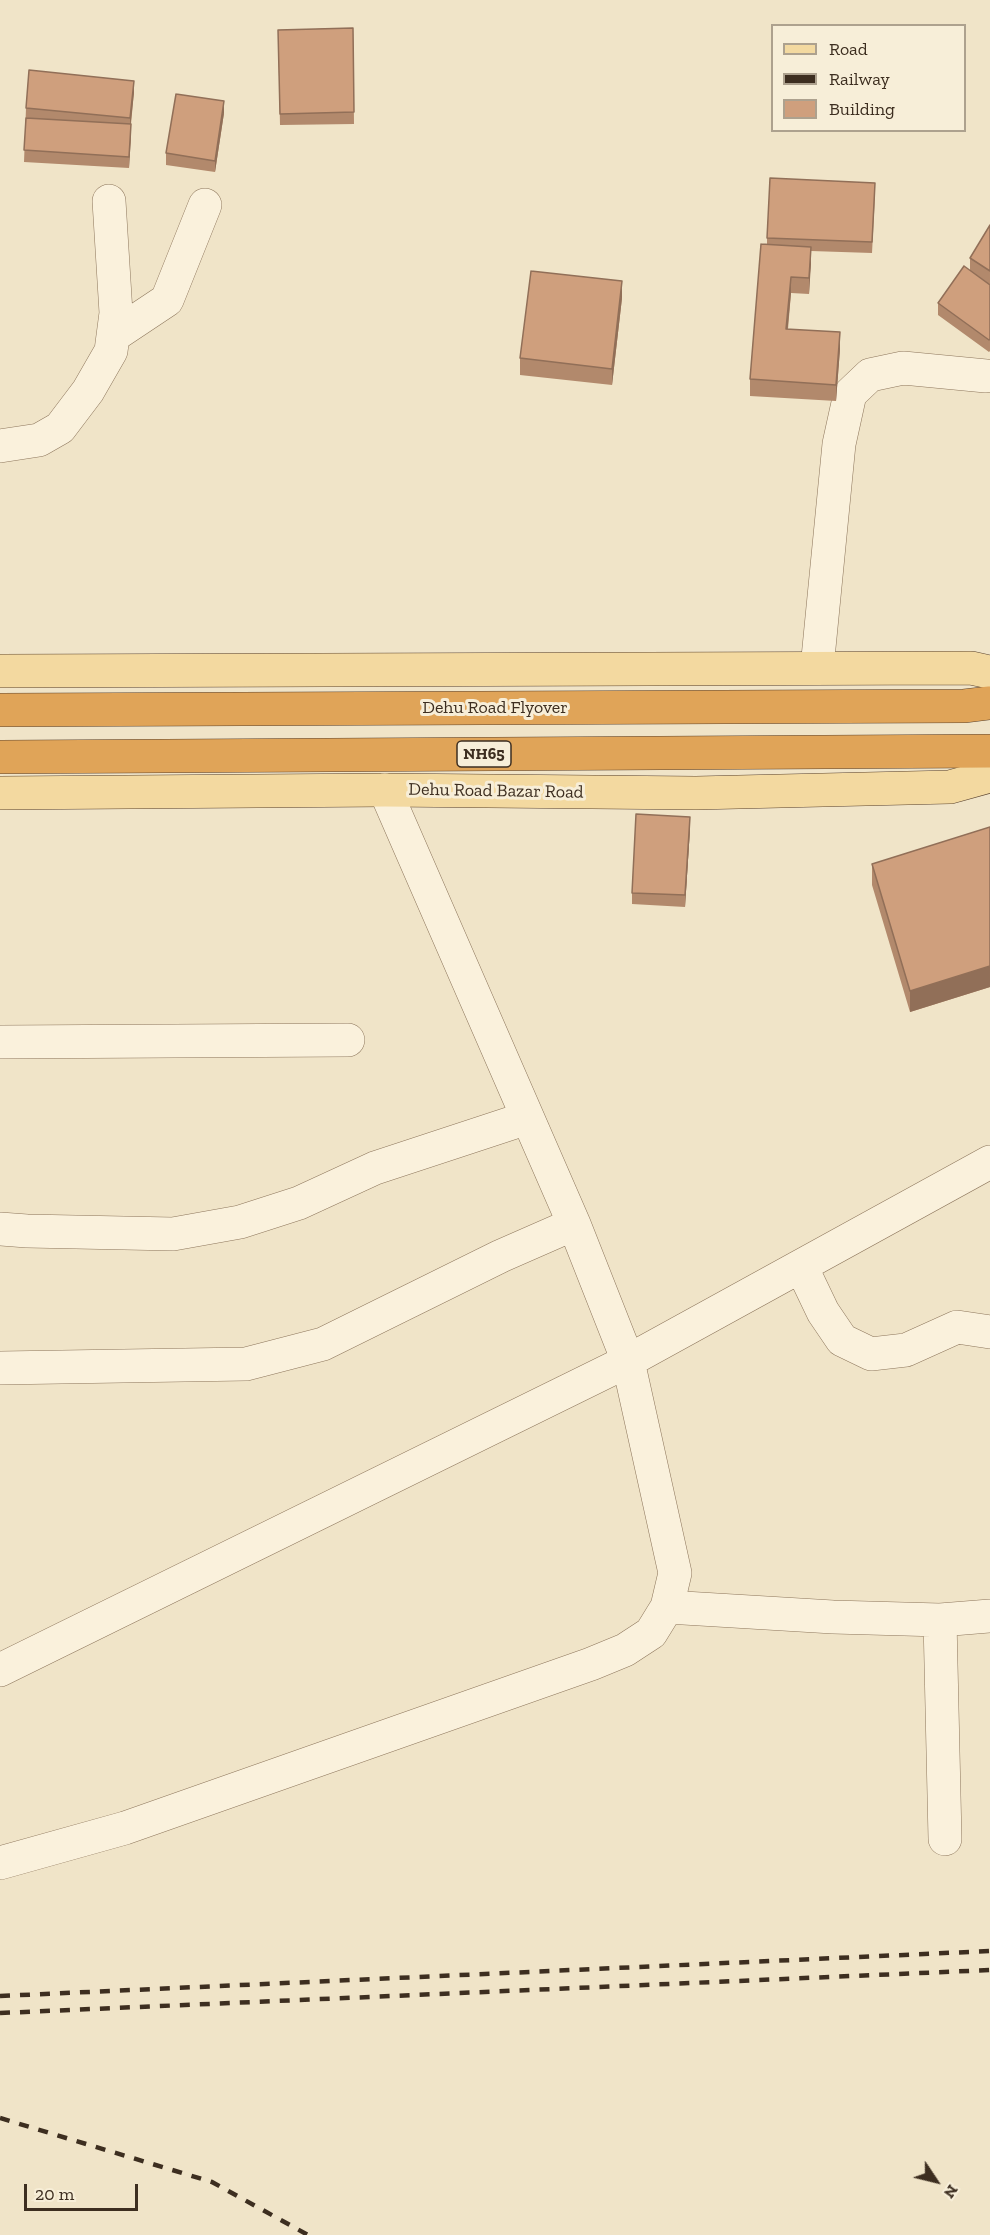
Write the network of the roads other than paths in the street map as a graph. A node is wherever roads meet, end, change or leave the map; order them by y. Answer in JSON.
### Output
{"nodes":[{"id":1,"x":109,"y":201,"type":"dead end"},
{"id":2,"x":205,"y":205,"type":"dead end"},
{"id":3,"x":113,"y":336,"type":"junction"},
{"id":4,"x":986,"y":376,"type":"dead end"},
{"id":5,"x":0,"y":446,"type":"edge"},
{"id":6,"x":817,"y":668,"type":"junction"},
{"id":7,"x":0,"y":671,"type":"edge"},
{"id":8,"x":990,"y":672,"type":"edge"},
{"id":9,"x":977,"y":705,"type":"edge"},
{"id":10,"x":0,"y":710,"type":"edge"},
{"id":11,"x":979,"y":752,"type":"edge"},
{"id":12,"x":0,"y":757,"type":"edge"},
{"id":13,"x":990,"y":776,"type":"edge"},
{"id":14,"x":385,"y":790,"type":"junction"},
{"id":15,"x":0,"y":793,"type":"edge"},
{"id":16,"x":348,"y":1040,"type":"dead end"},
{"id":17,"x":0,"y":1042,"type":"edge"},
{"id":18,"x":527,"y":1118,"type":"junction"},
{"id":19,"x":990,"y":1162,"type":"edge"},
{"id":20,"x":574,"y":1224,"type":"junction"},
{"id":21,"x":0,"y":1229,"type":"edge"},
{"id":22,"x":801,"y":1266,"type":"junction"},
{"id":23,"x":990,"y":1332,"type":"edge"},
{"id":24,"x":628,"y":1361,"type":"junction"},
{"id":25,"x":0,"y":1368,"type":"edge"},
{"id":26,"x":668,"y":1607,"type":"junction"},
{"id":27,"x":990,"y":1616,"type":"edge"},
{"id":28,"x":940,"y":1620,"type":"junction"},
{"id":29,"x":0,"y":1670,"type":"edge"},
{"id":30,"x":945,"y":1839,"type":"dead end"},
{"id":31,"x":0,"y":1863,"type":"edge"}],
"edges":[{"from":1,"to":3,"type":"street"},
{"from":2,"to":3,"type":"street"},
{"from":3,"to":5,"type":"street"},
{"from":4,"to":6,"type":"street"},
{"from":6,"to":7,"type":"main road"},
{"from":6,"to":8,"type":"main road"},
{"from":9,"to":10,"type":"highway","name":"Dehu Road Flyover"},
{"from":11,"to":12,"type":"highway","number":"NH65"},
{"from":13,"to":14,"type":"main road","name":"Dehu Road Bazar Road"},
{"from":14,"to":15,"type":"main road","name":"Dehu Road Bazar Road"},
{"from":14,"to":18,"type":"street"},
{"from":16,"to":17,"type":"street"},
{"from":18,"to":20,"type":"street"},
{"from":18,"to":21,"type":"street"},
{"from":19,"to":22,"type":"street"},
{"from":20,"to":24,"type":"street"},
{"from":20,"to":25,"type":"street"},
{"from":22,"to":23,"type":"street"},
{"from":22,"to":24,"type":"street"},
{"from":24,"to":26,"type":"street"},
{"from":24,"to":29,"type":"street"},
{"from":26,"to":28,"type":"street"},
{"from":26,"to":31,"type":"street"},
{"from":27,"to":28,"type":"street"},
{"from":28,"to":30,"type":"street"}]}
